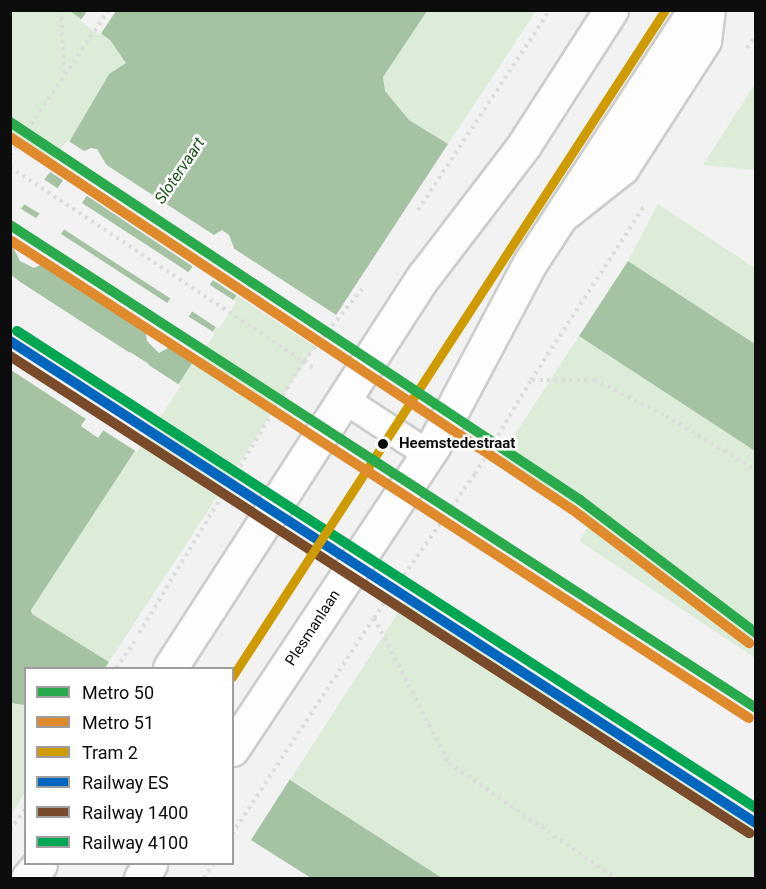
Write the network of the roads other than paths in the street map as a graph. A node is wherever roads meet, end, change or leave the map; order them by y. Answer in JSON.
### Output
{"nodes":[{"id":1,"x":611,"y":10,"type":"edge"},
{"id":2,"x":695,"y":10,"type":"edge"},
{"id":3,"x":711,"y":10,"type":"edge"},
{"id":4,"x":555,"y":226,"type":"junction"},
{"id":5,"x":347,"y":395,"type":"junction"},
{"id":6,"x":430,"y":450,"type":"junction"},
{"id":7,"x":171,"y":667,"type":"edge"},
{"id":8,"x":234,"y":746,"type":"edge"},
{"id":9,"x":39,"y":865,"type":"edge"},
{"id":10,"x":149,"y":865,"type":"edge"},
{"id":11,"x":28,"y":879,"type":"edge"},
{"id":12,"x":141,"y":879,"type":"edge"}],
"edges":[{"from":1,"to":5,"type":"street"},
{"from":2,"to":4,"type":"street"},
{"from":3,"to":4,"type":"lane"},
{"from":4,"to":6,"type":"street"},
{"from":5,"to":6,"type":"lane"},
{"from":5,"to":7,"type":"street"},
{"from":6,"to":8,"type":"street","name":"Plesmanlaan"},
{"from":9,"to":11,"type":"street"},
{"from":10,"to":12,"type":"street"}]}
